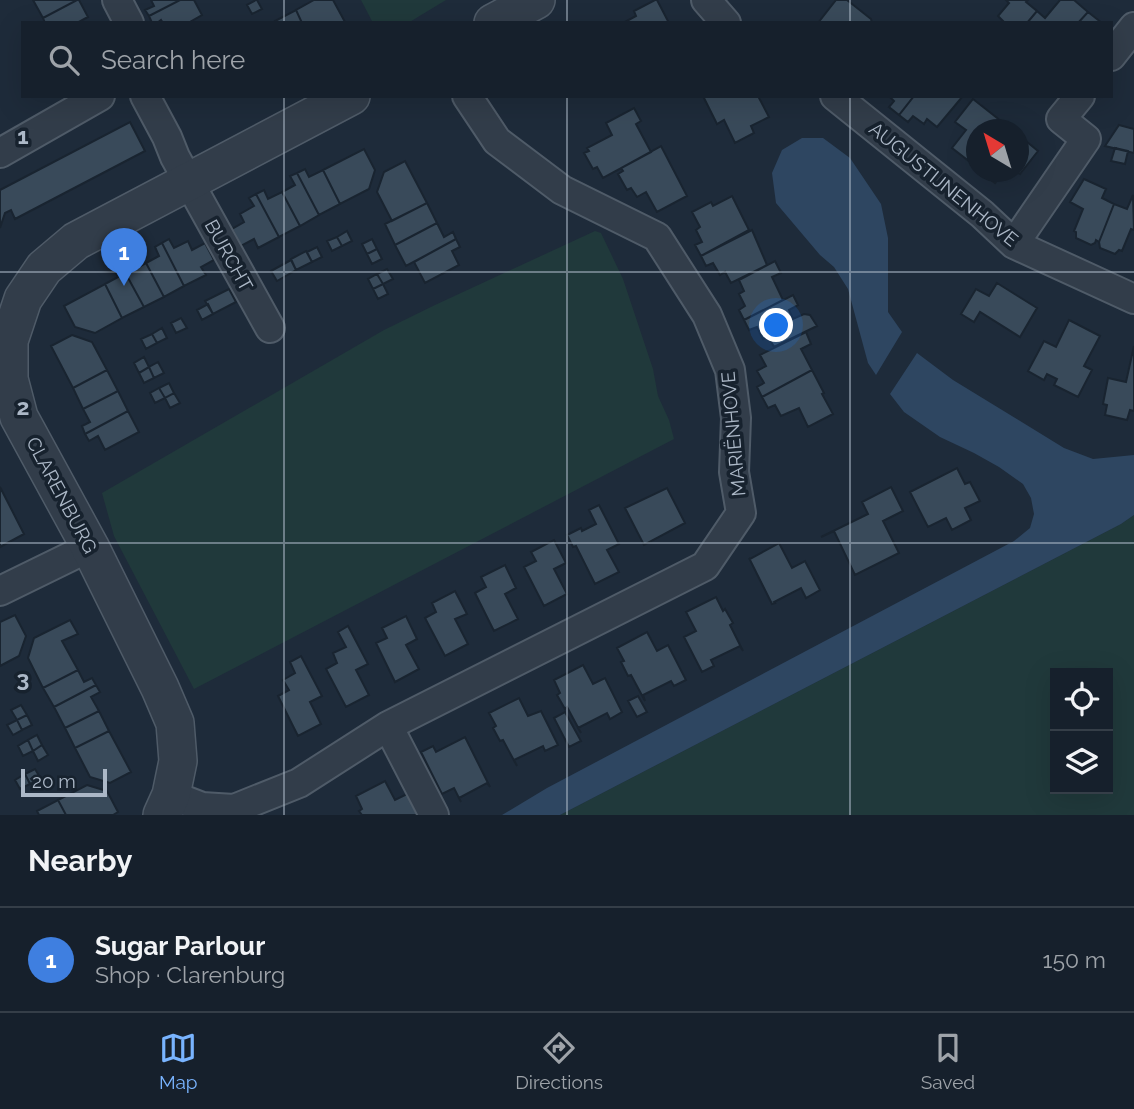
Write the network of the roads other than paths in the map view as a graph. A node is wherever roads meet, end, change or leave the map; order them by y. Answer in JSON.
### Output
{"nodes":[{"id":1,"x":117,"y":0,"type":"edge"},
{"id":2,"x":536,"y":0,"type":"edge"},
{"id":3,"x":706,"y":0,"type":"edge"},
{"id":4,"x":128,"y":21,"type":"edge"},
{"id":5,"x":497,"y":21,"type":"edge"},
{"id":6,"x":724,"y":21,"type":"edge"},
{"id":7,"x":1134,"y":27,"type":"edge"},
{"id":8,"x":1113,"y":53,"type":"edge"},
{"id":9,"x":96,"y":98,"type":"edge"},
{"id":10,"x":146,"y":98,"type":"edge"},
{"id":11,"x":347,"y":98,"type":"edge"},
{"id":12,"x":468,"y":98,"type":"edge"},
{"id":13,"x":837,"y":98,"type":"edge"},
{"id":14,"x":1078,"y":98,"type":"edge"},
{"id":15,"x":0,"y":153,"type":"edge"},
{"id":16,"x":188,"y":181,"type":"junction"},
{"id":17,"x":1014,"y":244,"type":"junction"},
{"id":18,"x":1134,"y":299,"type":"edge"},
{"id":19,"x":270,"y":328,"type":"dead end"},
{"id":20,"x":90,"y":547,"type":"junction"},
{"id":21,"x":0,"y":591,"type":"edge"},
{"id":22,"x":388,"y":726,"type":"junction"},
{"id":23,"x":166,"y":805,"type":"edge"},
{"id":24,"x":434,"y":815,"type":"edge"}],
"edges":[{"from":1,"to":4,"type":"street"},
{"from":2,"to":5,"type":"street"},
{"from":3,"to":6,"type":"street"},
{"from":7,"to":8,"type":"street"},
{"from":9,"to":15,"type":"street"},
{"from":10,"to":16,"type":"street","name":"BURCHT"},
{"from":11,"to":16,"type":"street","name":"CLARENBURG"},
{"from":12,"to":22,"type":"street","name":"MARIËNHOVE"},
{"from":13,"to":17,"type":"street","name":"AUGUSTIJNENHOVE"},
{"from":14,"to":17,"type":"street"},
{"from":16,"to":19,"type":"street","name":"BURCHT"},
{"from":16,"to":20,"type":"street","name":"CLARENBURG"},
{"from":17,"to":18,"type":"street","name":"AUGUSTIJNENHOVE"},
{"from":20,"to":21,"type":"street"},
{"from":20,"to":23,"type":"street","name":"CLARENBURG"},
{"from":22,"to":23,"type":"street","name":"MARIËNHOVE"},
{"from":22,"to":24,"type":"street"}]}
